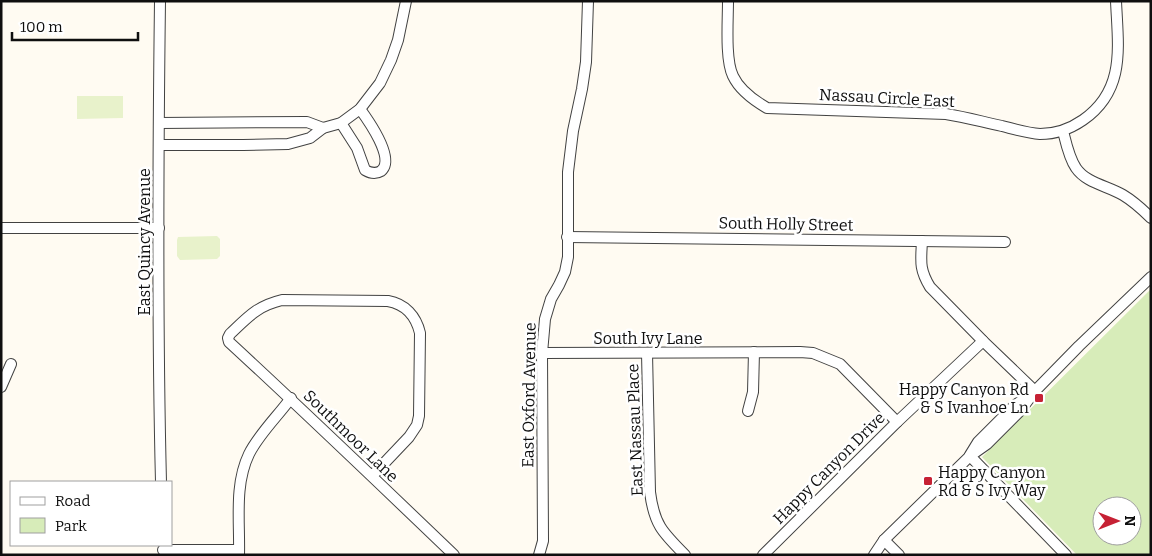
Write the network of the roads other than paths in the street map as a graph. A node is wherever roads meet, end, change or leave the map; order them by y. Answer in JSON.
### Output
{"nodes":[{"id":1,"x":160,"y":1,"type":"edge"},
{"id":2,"x":406,"y":1,"type":"edge"},
{"id":3,"x":588,"y":1,"type":"edge"},
{"id":4,"x":728,"y":1,"type":"edge"},
{"id":5,"x":1116,"y":1,"type":"edge"},
{"id":6,"x":360,"y":109,"type":"junction"},
{"id":7,"x":159,"y":123,"type":"junction"},
{"id":8,"x":341,"y":123,"type":"junction"},
{"id":9,"x":324,"y":128,"type":"junction"},
{"id":10,"x":1063,"y":131,"type":"junction"},
{"id":11,"x":159,"y":144,"type":"junction"},
{"id":12,"x":1151,"y":218,"type":"edge"},
{"id":13,"x":1,"y":228,"type":"edge"},
{"id":14,"x":159,"y":228,"type":"junction"},
{"id":15,"x":567,"y":237,"type":"junction"},
{"id":16,"x":922,"y":241,"type":"junction"},
{"id":17,"x":1005,"y":242,"type":"dead end"},
{"id":18,"x":1151,"y":277,"type":"edge"},
{"id":19,"x":983,"y":341,"type":"junction"},
{"id":20,"x":754,"y":352,"type":"junction"},
{"id":21,"x":542,"y":353,"type":"junction"},
{"id":22,"x":647,"y":353,"type":"junction"},
{"id":23,"x":11,"y":364,"type":"dead end"},
{"id":24,"x":1,"y":387,"type":"edge"},
{"id":25,"x":1035,"y":391,"type":"junction"},
{"id":26,"x":291,"y":398,"type":"junction"},
{"id":27,"x":748,"y":411,"type":"dead end"},
{"id":28,"x":896,"y":422,"type":"junction"},
{"id":29,"x":970,"y":456,"type":"junction"},
{"id":30,"x":372,"y":476,"type":"junction"},
{"id":31,"x":162,"y":481,"type":"edge"},
{"id":32,"x":884,"y":540,"type":"junction"},
{"id":33,"x":163,"y":550,"type":"edge"},
{"id":34,"x":239,"y":552,"type":"edge"},
{"id":35,"x":454,"y":555,"type":"edge"},
{"id":36,"x":539,"y":555,"type":"edge"},
{"id":37,"x":684,"y":555,"type":"edge"},
{"id":38,"x":763,"y":555,"type":"edge"},
{"id":39,"x":864,"y":555,"type":"edge"},
{"id":40,"x":874,"y":555,"type":"edge"},
{"id":41,"x":899,"y":555,"type":"edge"},
{"id":42,"x":1066,"y":555,"type":"edge"}],
"edges":[{"from":1,"to":7,"type":"street","name":"East Quincy Avenue"},
{"from":2,"to":6,"type":"street"},
{"from":3,"to":15,"type":"street","name":"East Oxford Avenue"},
{"from":4,"to":10,"type":"street","name":"Nassau Circle East"},
{"from":5,"to":10,"type":"street","name":"Nassau Circle East"},
{"from":6,"to":8,"type":"street"},
{"from":6,"to":8,"type":"street"},
{"from":7,"to":9,"type":"street"},
{"from":7,"to":11,"type":"street","name":"East Quincy Avenue"},
{"from":8,"to":9,"type":"street"},
{"from":9,"to":11,"type":"street"},
{"from":10,"to":12,"type":"street"},
{"from":11,"to":14,"type":"street","name":"East Quincy Avenue"},
{"from":13,"to":14,"type":"street"},
{"from":14,"to":31,"type":"street","name":"East Quincy Avenue"},
{"from":15,"to":16,"type":"street","name":"South Holly Street"},
{"from":15,"to":21,"type":"street","name":"East Oxford Avenue"},
{"from":16,"to":17,"type":"street","name":"South Holly Street"},
{"from":16,"to":19,"type":"street"},
{"from":18,"to":25,"type":"street"},
{"from":19,"to":25,"type":"street"},
{"from":19,"to":28,"type":"street","name":"Happy Canyon Drive"},
{"from":20,"to":22,"type":"street","name":"South Ivy Lane"},
{"from":20,"to":27,"type":"street"},
{"from":20,"to":28,"type":"street","name":"South Ivy Lane"},
{"from":21,"to":22,"type":"street","name":"South Ivy Lane"},
{"from":21,"to":36,"type":"street","name":"East Oxford Avenue"},
{"from":22,"to":37,"type":"street","name":"East Nassau Place"},
{"from":23,"to":24,"type":"street"},
{"from":25,"to":29,"type":"street"},
{"from":26,"to":30,"type":"street","name":"Southmoor Lane"},
{"from":26,"to":30,"type":"street","name":"Southmoor Lane"},
{"from":26,"to":34,"type":"street"},
{"from":28,"to":38,"type":"street","name":"Happy Canyon Drive"},
{"from":29,"to":32,"type":"street"},
{"from":29,"to":42,"type":"street"},
{"from":30,"to":35,"type":"street","name":"Southmoor Lane"},
{"from":32,"to":39,"type":"street"},
{"from":32,"to":40,"type":"street"},
{"from":32,"to":41,"type":"street"},
{"from":33,"to":34,"type":"street"}]}
